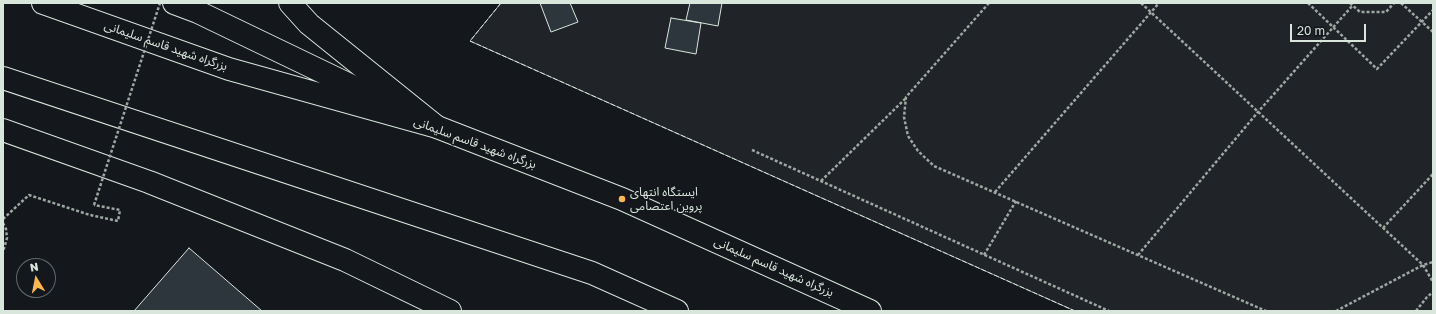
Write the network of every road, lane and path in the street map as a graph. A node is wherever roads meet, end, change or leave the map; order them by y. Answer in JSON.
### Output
{"nodes":[{"id":1,"x":43,"y":3,"type":"edge"},
{"id":2,"x":160,"y":3,"type":"edge"},
{"id":3,"x":174,"y":3,"type":"edge"},
{"id":4,"x":290,"y":3,"type":"edge"},
{"id":5,"x":989,"y":3,"type":"edge"},
{"id":6,"x":1141,"y":3,"type":"edge"},
{"id":7,"x":1159,"y":3,"type":"edge"},
{"id":8,"x":1308,"y":3,"type":"edge"},
{"id":9,"x":1394,"y":3,"type":"edge"},
{"id":10,"x":1401,"y":3,"type":"edge"},
{"id":11,"x":1352,"y":4,"type":"edge"},
{"id":12,"x":1433,"y":10,"type":"edge"},
{"id":13,"x":1151,"y":12,"type":"junction"},
{"id":14,"x":1422,"y":22,"type":"junction"},
{"id":15,"x":1333,"y":27,"type":"junction"},
{"id":16,"x":1433,"y":32,"type":"edge"},
{"id":17,"x":3,"y":78,"type":"edge"},
{"id":18,"x":906,"y":97,"type":"junction"},
{"id":19,"x":1258,"y":112,"type":"junction"},
{"id":20,"x":437,"y":127,"type":"junction"},
{"id":21,"x":3,"y":130,"type":"edge"},
{"id":22,"x":752,"y":150,"type":"dead end"},
{"id":23,"x":1433,"y":174,"type":"edge"},
{"id":24,"x":821,"y":181,"type":"junction"},
{"id":25,"x":996,"y":192,"type":"junction"},
{"id":26,"x":1016,"y":202,"type":"junction"},
{"id":27,"x":3,"y":219,"type":"edge"},
{"id":28,"x":3,"y":223,"type":"edge"},
{"id":29,"x":1382,"y":228,"type":"junction"},
{"id":30,"x":3,"y":252,"type":"edge"},
{"id":31,"x":984,"y":255,"type":"junction"},
{"id":32,"x":1138,"y":255,"type":"junction"},
{"id":33,"x":1433,"y":262,"type":"edge"},
{"id":34,"x":1423,"y":265,"type":"junction"},
{"id":35,"x":1433,"y":282,"type":"edge"},
{"id":36,"x":1433,"y":292,"type":"edge"},
{"id":37,"x":450,"y":311,"type":"edge"},
{"id":38,"x":677,"y":311,"type":"edge"},
{"id":39,"x":870,"y":311,"type":"edge"},
{"id":40,"x":1108,"y":311,"type":"edge"},
{"id":41,"x":1266,"y":311,"type":"edge"},
{"id":42,"x":1336,"y":311,"type":"edge"},
{"id":43,"x":1416,"y":311,"type":"edge"}],
"edges":[{"from":1,"to":20,"type":"main road","name":"بزرگراه شهید قاسم سلیمانی"},
{"from":2,"to":27,"type":"path","bridge":true},
{"from":3,"to":20,"type":"main road"},
{"from":4,"to":20,"type":"main road"},
{"from":5,"to":18,"type":"path"},
{"from":6,"to":13,"type":"path"},
{"from":7,"to":13,"type":"path"},
{"from":8,"to":15,"type":"path"},
{"from":9,"to":11,"type":"path"},
{"from":10,"to":14,"type":"path"},
{"from":11,"to":15,"type":"path"},
{"from":12,"to":14,"type":"path"},
{"from":13,"to":19,"type":"path"},
{"from":13,"to":25,"type":"path"},
{"from":14,"to":15,"type":"path"},
{"from":14,"to":16,"type":"path"},
{"from":15,"to":19,"type":"path"},
{"from":17,"to":38,"type":"main road"},
{"from":18,"to":24,"type":"path"},
{"from":18,"to":25,"type":"path"},
{"from":19,"to":29,"type":"path"},
{"from":19,"to":32,"type":"path"},
{"from":20,"to":39,"type":"main road","name":"بزرگراه شهید قاسم سلیمانی"},
{"from":21,"to":37,"type":"main road"},
{"from":22,"to":24,"type":"path"},
{"from":23,"to":29,"type":"path"},
{"from":24,"to":31,"type":"path"},
{"from":25,"to":26,"type":"path"},
{"from":26,"to":31,"type":"path"},
{"from":26,"to":32,"type":"path"},
{"from":28,"to":30,"type":"path"},
{"from":29,"to":34,"type":"path"},
{"from":31,"to":40,"type":"path"},
{"from":32,"to":41,"type":"path"},
{"from":33,"to":34,"type":"path"},
{"from":34,"to":35,"type":"path"},
{"from":34,"to":42,"type":"path"},
{"from":36,"to":43,"type":"path"}]}
